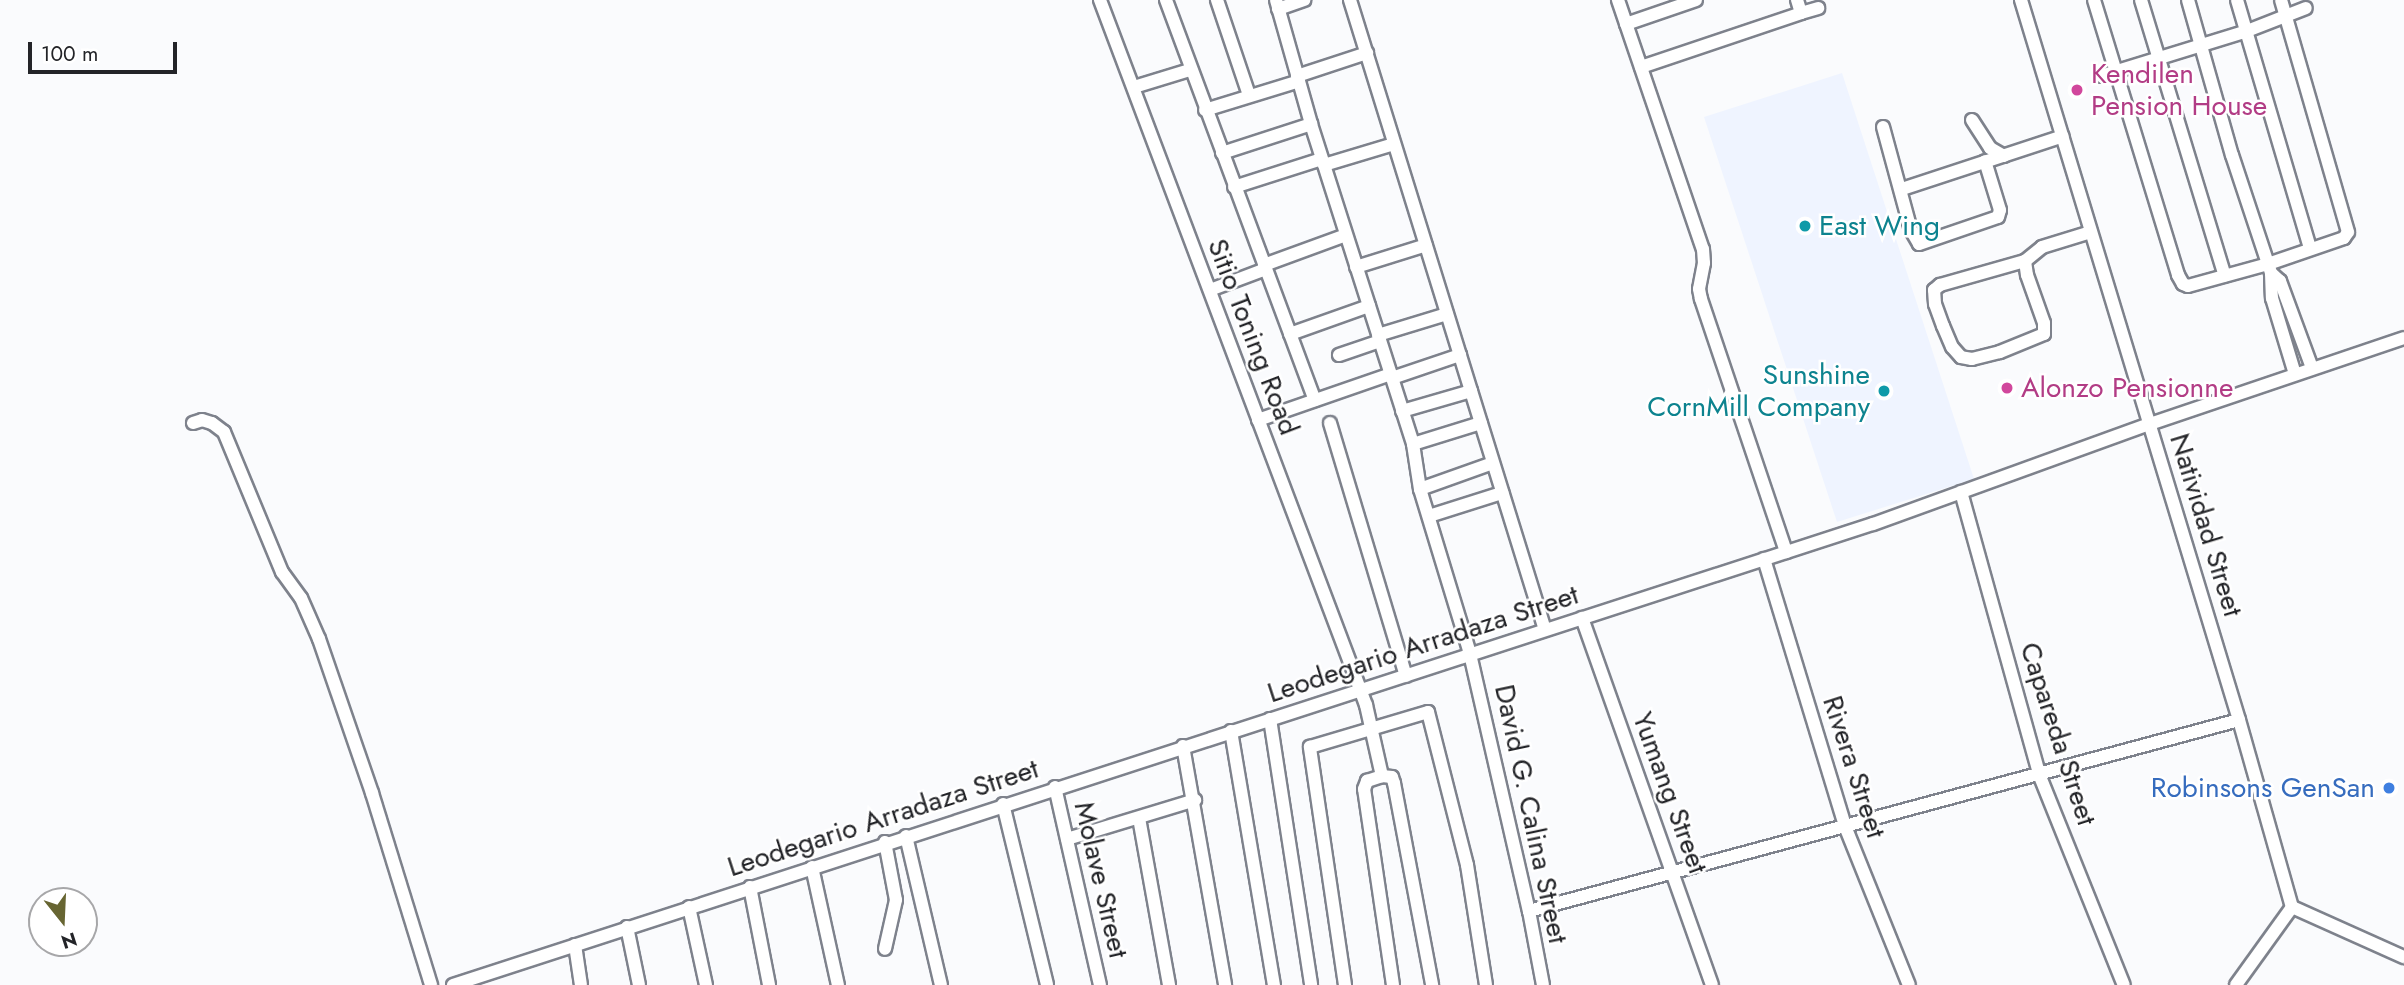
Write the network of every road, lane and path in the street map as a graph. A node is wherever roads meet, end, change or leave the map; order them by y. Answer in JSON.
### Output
{"nodes":[{"id":1,"x":1100,"y":0,"type":"edge"},
{"id":2,"x":1166,"y":0,"type":"edge"},
{"id":3,"x":1217,"y":0,"type":"edge"},
{"id":4,"x":1304,"y":0,"type":"edge"},
{"id":5,"x":1350,"y":0,"type":"edge"},
{"id":6,"x":1619,"y":0,"type":"edge"},
{"id":7,"x":1696,"y":0,"type":"edge"},
{"id":8,"x":1797,"y":0,"type":"edge"},
{"id":9,"x":2021,"y":0,"type":"edge"},
{"id":10,"x":2094,"y":0,"type":"edge"},
{"id":11,"x":2141,"y":0,"type":"edge"},
{"id":12,"x":2188,"y":0,"type":"edge"},
{"id":13,"x":2237,"y":0,"type":"edge"},
{"id":14,"x":2281,"y":0,"type":"edge"},
{"id":15,"x":1277,"y":4,"type":"edge"},
{"id":16,"x":1818,"y":8,"type":"dead end"},
{"id":17,"x":2306,"y":8,"type":"dead end"},
{"id":18,"x":1801,"y":13,"type":"junction"},
{"id":19,"x":2286,"y":16,"type":"junction"},
{"id":20,"x":1626,"y":24,"type":"junction"},
{"id":21,"x":2247,"y":31,"type":"junction"},
{"id":22,"x":2202,"y":44,"type":"junction"},
{"id":23,"x":1367,"y":53,"type":"junction"},
{"id":24,"x":2160,"y":57,"type":"junction"},
{"id":25,"x":1641,"y":67,"type":"junction"},
{"id":26,"x":1190,"y":70,"type":"junction"},
{"id":27,"x":2117,"y":71,"type":"junction"},
{"id":28,"x":2101,"y":76,"type":"dead end"},
{"id":29,"x":1298,"y":79,"type":"junction"},
{"id":30,"x":1134,"y":87,"type":"junction"},
{"id":31,"x":1249,"y":95,"type":"junction"},
{"id":32,"x":1205,"y":110,"type":"junction"},
{"id":33,"x":1972,"y":120,"type":"dead end"},
{"id":34,"x":1311,"y":124,"type":"junction"},
{"id":35,"x":1883,"y":127,"type":"dead end"},
{"id":36,"x":2063,"y":136,"type":"junction"},
{"id":37,"x":1394,"y":144,"type":"junction"},
{"id":38,"x":1222,"y":153,"type":"junction"},
{"id":39,"x":2004,"y":156,"type":"junction"},
{"id":40,"x":1985,"y":161,"type":"junction"},
{"id":41,"x":1323,"y":162,"type":"junction"},
{"id":42,"x":1234,"y":187,"type":"junction"},
{"id":43,"x":1902,"y":189,"type":"junction"},
{"id":44,"x":2091,"y":232,"type":"junction"},
{"id":45,"x":1346,"y":235,"type":"junction"},
{"id":46,"x":1426,"y":245,"type":"junction"},
{"id":47,"x":2310,"y":248,"type":"junction"},
{"id":48,"x":2025,"y":261,"type":"junction"},
{"id":49,"x":1265,"y":267,"type":"junction"},
{"id":50,"x":1356,"y":267,"type":"junction"},
{"id":51,"x":2270,"y":269,"type":"junction"},
{"id":52,"x":2225,"y":276,"type":"junction"},
{"id":53,"x":1210,"y":290,"type":"junction"},
{"id":54,"x":1369,"y":306,"type":"junction"},
{"id":55,"x":1447,"y":314,"type":"junction"},
{"id":56,"x":1290,"y":334,"type":"junction"},
{"id":57,"x":1379,"y":338,"type":"junction"},
{"id":58,"x":2404,"y":338,"type":"edge"},
{"id":59,"x":1339,"y":355,"type":"dead end"},
{"id":60,"x":1460,"y":355,"type":"junction"},
{"id":61,"x":2312,"y":368,"type":"junction"},
{"id":62,"x":2295,"y":374,"type":"junction"},
{"id":63,"x":1391,"y":376,"type":"junction"},
{"id":64,"x":1471,"y":391,"type":"junction"},
{"id":65,"x":1315,"y":400,"type":"junction"},
{"id":66,"x":1402,"y":411,"type":"junction"},
{"id":67,"x":1258,"y":420,"type":"junction"},
{"id":68,"x":193,"y":423,"type":"dead end"},
{"id":69,"x":1330,"y":423,"type":"dead end"},
{"id":70,"x":1481,"y":423,"type":"junction"},
{"id":71,"x":2150,"y":424,"type":"junction"},
{"id":72,"x":1413,"y":444,"type":"junction"},
{"id":73,"x":1493,"y":463,"type":"junction"},
{"id":74,"x":1420,"y":489,"type":"junction"},
{"id":75,"x":1961,"y":492,"type":"junction"},
{"id":76,"x":1502,"y":493,"type":"junction"},
{"id":77,"x":1429,"y":516,"type":"junction"},
{"id":78,"x":1786,"y":552,"type":"junction"},
{"id":79,"x":1764,"y":559,"type":"junction"},
{"id":80,"x":1582,"y":618,"type":"junction"},
{"id":81,"x":1545,"y":630,"type":"junction"},
{"id":82,"x":1471,"y":654,"type":"junction"},
{"id":83,"x":1406,"y":676,"type":"junction"},
{"id":84,"x":1359,"y":691,"type":"junction"},
{"id":85,"x":1270,"y":719,"type":"junction"},
{"id":86,"x":2239,"y":720,"type":"junction"},
{"id":87,"x":1373,"y":727,"type":"junction"},
{"id":88,"x":1231,"y":731,"type":"junction"},
{"id":89,"x":1183,"y":746,"type":"junction"},
{"id":90,"x":2039,"y":774,"type":"junction"},
{"id":91,"x":1382,"y":776,"type":"junction"},
{"id":92,"x":1055,"y":787,"type":"junction"},
{"id":93,"x":1195,"y":800,"type":"junction"},
{"id":94,"x":1003,"y":804,"type":"junction"},
{"id":95,"x":1139,"y":818,"type":"junction"},
{"id":96,"x":1844,"y":826,"type":"junction"},
{"id":97,"x":906,"y":836,"type":"junction"},
{"id":98,"x":1066,"y":839,"type":"junction"},
{"id":99,"x":885,"y":842,"type":"junction"},
{"id":100,"x":812,"y":867,"type":"junction"},
{"id":101,"x":1672,"y":873,"type":"junction"},
{"id":102,"x":750,"y":887,"type":"junction"},
{"id":103,"x":689,"y":907,"type":"junction"},
{"id":104,"x":2292,"y":908,"type":"junction"},
{"id":105,"x":1529,"y":911,"type":"junction"},
{"id":106,"x":627,"y":928,"type":"junction"},
{"id":107,"x":575,"y":945,"type":"junction"},
{"id":108,"x":885,"y":949,"type":"dead end"},
{"id":109,"x":2404,"y":957,"type":"edge"},
{"id":110,"x":431,"y":985,"type":"edge"},
{"id":111,"x":453,"y":985,"type":"edge"},
{"id":112,"x":581,"y":985,"type":"edge"},
{"id":113,"x":639,"y":985,"type":"edge"},
{"id":114,"x":706,"y":985,"type":"edge"},
{"id":115,"x":769,"y":985,"type":"edge"},
{"id":116,"x":838,"y":985,"type":"edge"},
{"id":117,"x":941,"y":985,"type":"edge"},
{"id":118,"x":1047,"y":985,"type":"edge"},
{"id":119,"x":1100,"y":985,"type":"edge"},
{"id":120,"x":1169,"y":985,"type":"edge"},
{"id":121,"x":1225,"y":985,"type":"edge"},
{"id":122,"x":1274,"y":985,"type":"edge"},
{"id":123,"x":1311,"y":985,"type":"edge"},
{"id":124,"x":1345,"y":985,"type":"edge"},
{"id":125,"x":1393,"y":985,"type":"edge"},
{"id":126,"x":1432,"y":985,"type":"edge"},
{"id":127,"x":1486,"y":985,"type":"edge"},
{"id":128,"x":1543,"y":985,"type":"edge"},
{"id":129,"x":1712,"y":985,"type":"edge"},
{"id":130,"x":1909,"y":985,"type":"edge"},
{"id":131,"x":2124,"y":985,"type":"edge"},
{"id":132,"x":2236,"y":985,"type":"edge"}],
"edges":[{"from":1,"to":30,"type":"street","name":"Sitio Toning Road"},
{"from":2,"to":26,"type":"street"},
{"from":3,"to":31,"type":"street"},
{"from":4,"to":15,"type":"street"},
{"from":5,"to":23,"type":"street"},
{"from":6,"to":20,"type":"street"},
{"from":7,"to":20,"type":"street"},
{"from":8,"to":18,"type":"street"},
{"from":9,"to":36,"type":"street","name":"Natividad Street"},
{"from":10,"to":27,"type":"street"},
{"from":11,"to":24,"type":"street"},
{"from":12,"to":22,"type":"street"},
{"from":13,"to":21,"type":"street"},
{"from":14,"to":19,"type":"street"},
{"from":15,"to":29,"type":"street","name":"David G. Calina Street"},
{"from":16,"to":18,"type":"street"},
{"from":17,"to":19,"type":"street"},
{"from":18,"to":25,"type":"street"},
{"from":19,"to":21,"type":"street"},
{"from":19,"to":47,"type":"street"},
{"from":20,"to":25,"type":"street"},
{"from":21,"to":22,"type":"street"},
{"from":21,"to":47,"type":"street"},
{"from":22,"to":24,"type":"street"},
{"from":22,"to":51,"type":"street"},
{"from":23,"to":29,"type":"street"},
{"from":23,"to":37,"type":"street"},
{"from":24,"to":27,"type":"street"},
{"from":24,"to":52,"type":"street"},
{"from":25,"to":78,"type":"street"},
{"from":26,"to":30,"type":"street"},
{"from":26,"to":32,"type":"street"},
{"from":27,"to":28,"type":"street"},
{"from":27,"to":52,"type":"street"},
{"from":29,"to":31,"type":"street"},
{"from":29,"to":34,"type":"street","name":"David G. Calina Street"},
{"from":30,"to":53,"type":"street","name":"Sitio Toning Road"},
{"from":31,"to":32,"type":"street"},
{"from":32,"to":38,"type":"street"},
{"from":33,"to":39,"type":"street"},
{"from":34,"to":38,"type":"street"},
{"from":34,"to":41,"type":"street","name":"David G. Calina Street"},
{"from":35,"to":43,"type":"street"},
{"from":36,"to":39,"type":"street"},
{"from":36,"to":44,"type":"street","name":"Natividad Street"},
{"from":37,"to":41,"type":"street"},
{"from":37,"to":46,"type":"street"},
{"from":38,"to":42,"type":"street"},
{"from":39,"to":40,"type":"street"},
{"from":40,"to":43,"type":"street"},
{"from":40,"to":43,"type":"street"},
{"from":41,"to":42,"type":"street"},
{"from":41,"to":45,"type":"street","name":"David G. Calina Street"},
{"from":42,"to":49,"type":"street"},
{"from":44,"to":48,"type":"street"},
{"from":44,"to":71,"type":"street","name":"Natividad Street"},
{"from":45,"to":49,"type":"street"},
{"from":45,"to":50,"type":"street","name":"David G. Calina Street"},
{"from":46,"to":50,"type":"street"},
{"from":46,"to":55,"type":"street"},
{"from":47,"to":51,"type":"street"},
{"from":48,"to":48,"type":"street"},
{"from":49,"to":53,"type":"street"},
{"from":49,"to":56,"type":"street"},
{"from":50,"to":54,"type":"street","name":"David G. Calina Street"},
{"from":51,"to":52,"type":"street"},
{"from":51,"to":61,"type":"street"},
{"from":51,"to":62,"type":"street"},
{"from":53,"to":67,"type":"street","name":"Sitio Toning Road"},
{"from":54,"to":56,"type":"street"},
{"from":54,"to":57,"type":"street","name":"David G. Calina Street"},
{"from":55,"to":57,"type":"street"},
{"from":55,"to":60,"type":"street"},
{"from":56,"to":65,"type":"street"},
{"from":57,"to":59,"type":"street"},
{"from":57,"to":63,"type":"street","name":"David G. Calina Street"},
{"from":58,"to":61,"type":"street","name":"Leodegario Arradaza Street"},
{"from":60,"to":63,"type":"street"},
{"from":60,"to":64,"type":"street"},
{"from":61,"to":62,"type":"street","name":"Leodegario Arradaza Street"},
{"from":62,"to":71,"type":"street","name":"Leodegario Arradaza Street"},
{"from":63,"to":65,"type":"street"},
{"from":63,"to":66,"type":"street","name":"David G. Calina Street"},
{"from":64,"to":66,"type":"street"},
{"from":64,"to":70,"type":"street"},
{"from":65,"to":67,"type":"street"},
{"from":66,"to":72,"type":"street","name":"David G. Calina Street"},
{"from":67,"to":84,"type":"street","name":"Sitio Toning Road"},
{"from":68,"to":110,"type":"street"},
{"from":69,"to":83,"type":"street"},
{"from":70,"to":72,"type":"street"},
{"from":70,"to":73,"type":"street"},
{"from":71,"to":75,"type":"street","name":"Leodegario Arradaza Street"},
{"from":71,"to":86,"type":"street","name":"Natividad Street"},
{"from":72,"to":74,"type":"street","name":"David G. Calina Street"},
{"from":73,"to":74,"type":"street"},
{"from":73,"to":76,"type":"street"},
{"from":74,"to":77,"type":"street","name":"David G. Calina Street"},
{"from":75,"to":78,"type":"street","name":"Leodegario Arradaza Street"},
{"from":75,"to":90,"type":"street","name":"Capareda Street"},
{"from":76,"to":77,"type":"street"},
{"from":76,"to":81,"type":"street"},
{"from":77,"to":82,"type":"street","name":"David G. Calina Street"},
{"from":78,"to":79,"type":"street","name":"Leodegario Arradaza Street"},
{"from":79,"to":80,"type":"street","name":"Leodegario Arradaza Street"},
{"from":79,"to":96,"type":"street","name":"Rivera Street"},
{"from":80,"to":81,"type":"street","name":"Leodegario Arradaza Street"},
{"from":80,"to":101,"type":"street","name":"Yumang Street"},
{"from":81,"to":82,"type":"street","name":"Leodegario Arradaza Street"},
{"from":82,"to":83,"type":"street","name":"Leodegario Arradaza Street"},
{"from":82,"to":105,"type":"street","name":"David G. Calina Street"},
{"from":83,"to":84,"type":"street","name":"Leodegario Arradaza Street"},
{"from":84,"to":85,"type":"street","name":"Leodegario Arradaza Street"},
{"from":84,"to":87,"type":"street","name":"Sitio Toning Road"},
{"from":85,"to":88,"type":"street","name":"Leodegario Arradaza Street"},
{"from":85,"to":123,"type":"street"},
{"from":86,"to":90,"type":"street"},
{"from":86,"to":104,"type":"street","name":"Natividad Street"},
{"from":87,"to":91,"type":"street","name":"Sitio Toning Road"},
{"from":87,"to":124,"type":"street"},
{"from":87,"to":127,"type":"street"},
{"from":88,"to":89,"type":"street","name":"Leodegario Arradaza Street"},
{"from":88,"to":122,"type":"street"},
{"from":89,"to":92,"type":"street","name":"Leodegario Arradaza Street"},
{"from":89,"to":93,"type":"street"},
{"from":90,"to":96,"type":"street"},
{"from":90,"to":131,"type":"street","name":"Capareda Street"},
{"from":91,"to":125,"type":"street"},
{"from":91,"to":126,"type":"street"},
{"from":92,"to":94,"type":"street","name":"Leodegario Arradaza Street"},
{"from":92,"to":98,"type":"street","name":"Molave Street"},
{"from":93,"to":95,"type":"street"},
{"from":93,"to":121,"type":"street"},
{"from":94,"to":97,"type":"street","name":"Leodegario Arradaza Street"},
{"from":94,"to":118,"type":"street"},
{"from":95,"to":98,"type":"street"},
{"from":95,"to":120,"type":"street"},
{"from":96,"to":101,"type":"street"},
{"from":96,"to":130,"type":"street","name":"Rivera Street"},
{"from":97,"to":99,"type":"street","name":"Leodegario Arradaza Street"},
{"from":97,"to":117,"type":"street"},
{"from":98,"to":119,"type":"street","name":"Molave Street"},
{"from":99,"to":100,"type":"street","name":"Leodegario Arradaza Street"},
{"from":99,"to":108,"type":"street"},
{"from":100,"to":102,"type":"street","name":"Leodegario Arradaza Street"},
{"from":100,"to":116,"type":"street"},
{"from":101,"to":105,"type":"street"},
{"from":101,"to":129,"type":"street","name":"Yumang Street"},
{"from":102,"to":103,"type":"street","name":"Leodegario Arradaza Street"},
{"from":102,"to":115,"type":"street"},
{"from":103,"to":106,"type":"street","name":"Leodegario Arradaza Street"},
{"from":103,"to":114,"type":"street"},
{"from":104,"to":109,"type":"street"},
{"from":104,"to":132,"type":"street"},
{"from":105,"to":128,"type":"street","name":"David G. Calina Street"},
{"from":106,"to":107,"type":"street","name":"Leodegario Arradaza Street"},
{"from":106,"to":113,"type":"street"},
{"from":107,"to":111,"type":"street","name":"Leodegario Arradaza Street"},
{"from":107,"to":112,"type":"street"}]}
